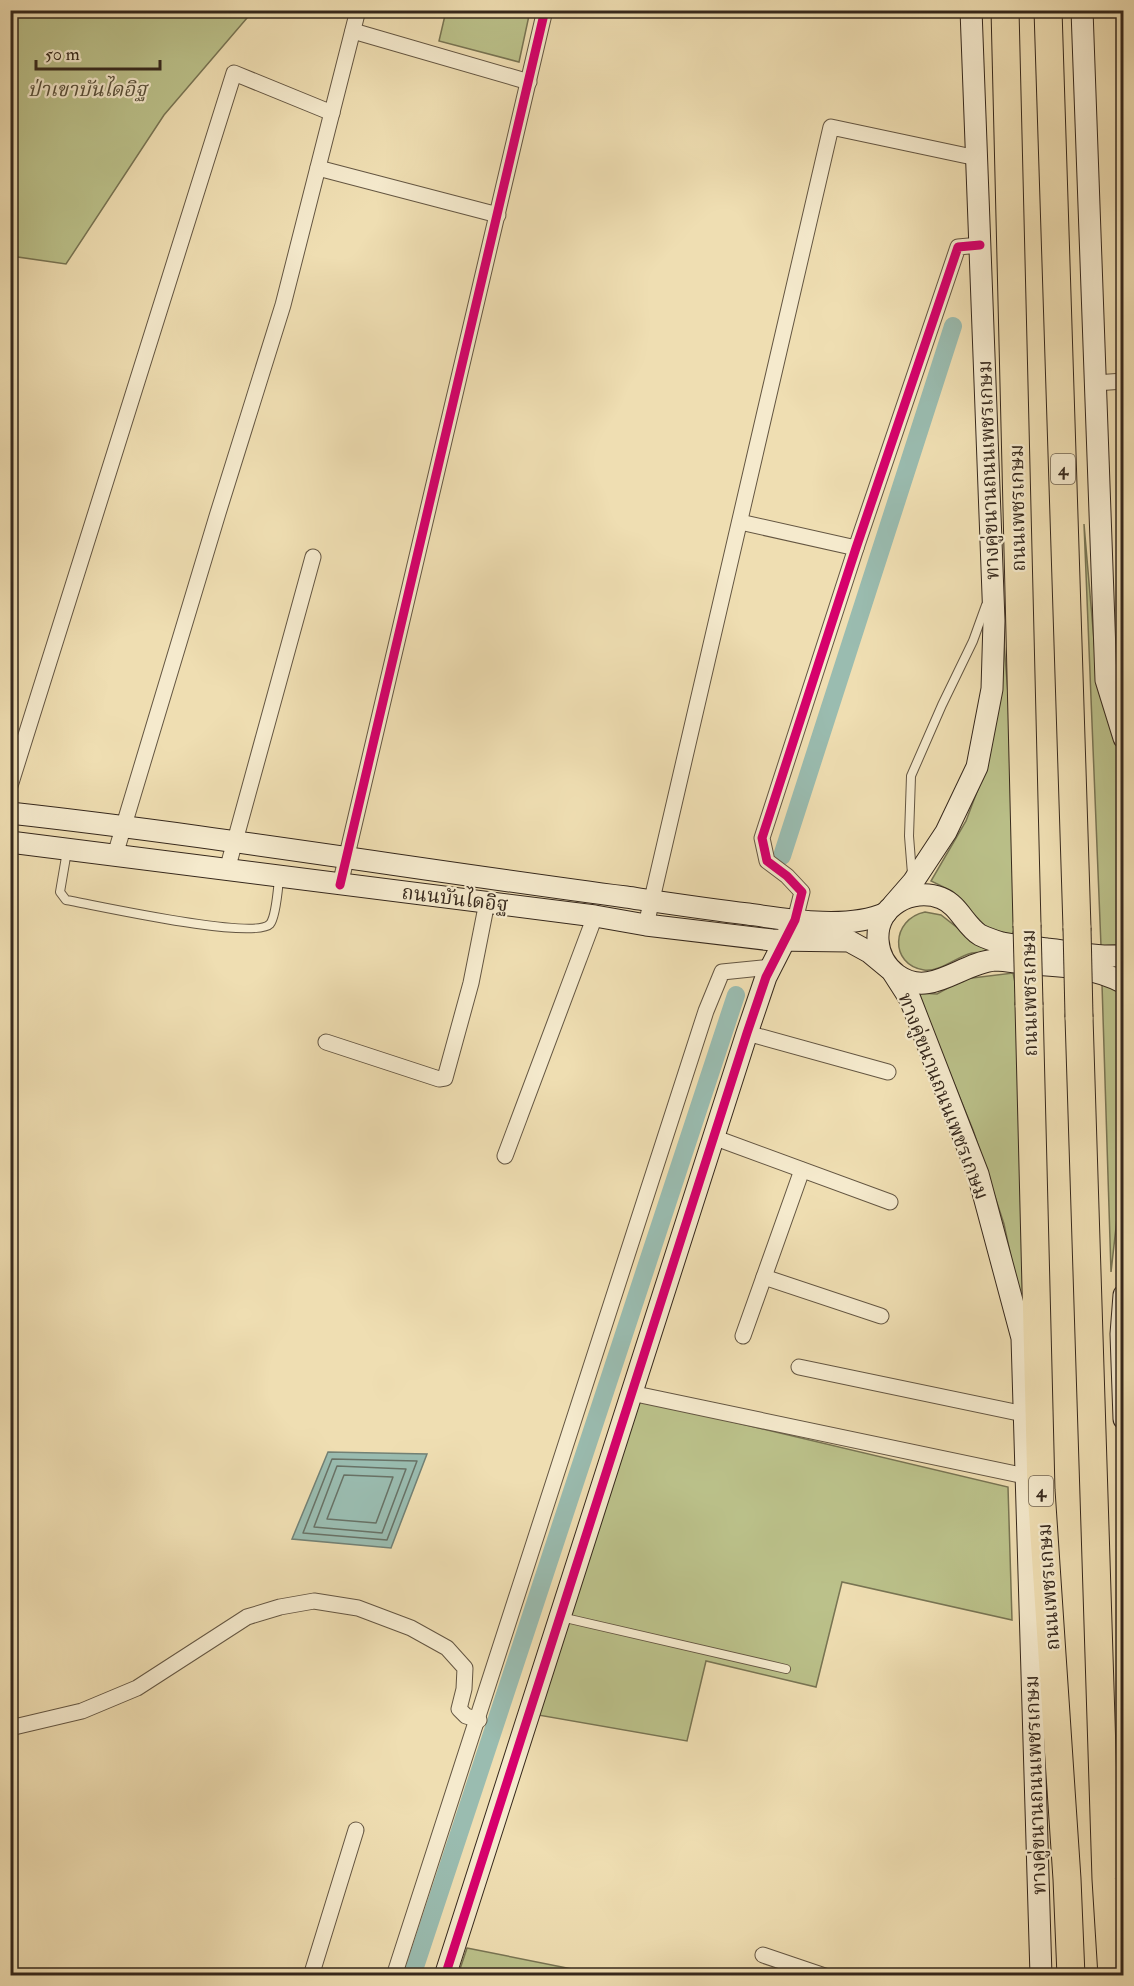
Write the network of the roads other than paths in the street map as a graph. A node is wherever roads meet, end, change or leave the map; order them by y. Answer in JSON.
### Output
{"nodes":[{"id":1,"x":358,"y":10,"type":"edge"},
{"id":2,"x":545,"y":10,"type":"edge"},
{"id":3,"x":971,"y":10,"type":"edge"},
{"id":4,"x":1003,"y":10,"type":"edge"},
{"id":5,"x":1048,"y":10,"type":"edge"},
{"id":6,"x":1082,"y":10,"type":"edge"},
{"id":7,"x":353,"y":31,"type":"junction"},
{"id":8,"x":529,"y":82,"type":"junction"},
{"id":9,"x":332,"y":113,"type":"junction"},
{"id":10,"x":977,"y":158,"type":"junction"},
{"id":11,"x":318,"y":168,"type":"junction"},
{"id":12,"x":498,"y":215,"type":"junction"},
{"id":13,"x":980,"y":245,"type":"junction"},
{"id":14,"x":1124,"y":381,"type":"edge"},
{"id":15,"x":1095,"y":383,"type":"junction"},
{"id":16,"x":740,"y":522,"type":"junction"},
{"id":17,"x":856,"y":548,"type":"junction"},
{"id":18,"x":313,"y":557,"type":"dead end"},
{"id":19,"x":992,"y":586,"type":"junction"},
{"id":20,"x":1124,"y":738,"type":"edge"},
{"id":21,"x":10,"y":786,"type":"edge"},
{"id":22,"x":10,"y":813,"type":"edge"},
{"id":23,"x":124,"y":826,"type":"junction"},
{"id":24,"x":235,"y":840,"type":"junction"},
{"id":25,"x":10,"y":842,"type":"edge"},
{"id":26,"x":68,"y":849,"type":"junction"},
{"id":27,"x":114,"y":855,"type":"junction"},
{"id":28,"x":347,"y":858,"type":"junction"},
{"id":29,"x":228,"y":870,"type":"junction"},
{"id":30,"x":279,"y":877,"type":"junction"},
{"id":31,"x":913,"y":882,"type":"junction"},
{"id":32,"x":340,"y":885,"type":"junction"},
{"id":33,"x":651,"y":901,"type":"junction"},
{"id":34,"x":487,"y":902,"type":"junction"},
{"id":35,"x":890,"y":909,"type":"junction"},
{"id":36,"x":595,"y":916,"type":"junction"},
{"id":37,"x":795,"y":920,"type":"junction"},
{"id":38,"x":646,"y":925,"type":"junction"},
{"id":39,"x":786,"y":941,"type":"junction"},
{"id":40,"x":1124,"y":954,"type":"edge"},
{"id":41,"x":772,"y":967,"type":"junction"},
{"id":42,"x":891,"y":971,"type":"junction"},
{"id":43,"x":1124,"y":983,"type":"edge"},
{"id":44,"x":747,"y":1033,"type":"junction"},
{"id":45,"x":326,"y":1042,"type":"dead end"},
{"id":46,"x":888,"y":1072,"type":"dead end"},
{"id":47,"x":713,"y":1137,"type":"junction"},
{"id":48,"x":505,"y":1156,"type":"dead end"},
{"id":49,"x":802,"y":1170,"type":"junction"},
{"id":50,"x":890,"y":1202,"type":"dead end"},
{"id":51,"x":764,"y":1277,"type":"junction"},
{"id":52,"x":1124,"y":1295,"type":"edge"},
{"id":53,"x":880,"y":1316,"type":"dead end"},
{"id":54,"x":743,"y":1336,"type":"dead end"},
{"id":55,"x":799,"y":1367,"type":"dead end"},
{"id":56,"x":631,"y":1393,"type":"junction"},
{"id":57,"x":1024,"y":1414,"type":"junction"},
{"id":58,"x":1124,"y":1419,"type":"edge"},
{"id":59,"x":1025,"y":1476,"type":"junction"},
{"id":60,"x":560,"y":1617,"type":"junction"},
{"id":61,"x":786,"y":1670,"type":"dead end"},
{"id":62,"x":478,"y":1720,"type":"junction"},
{"id":63,"x":10,"y":1728,"type":"edge"},
{"id":64,"x":356,"y":1830,"type":"dead end"},
{"id":65,"x":763,"y":1955,"type":"dead end"},
{"id":66,"x":311,"y":1976,"type":"edge"},
{"id":67,"x":394,"y":1976,"type":"edge"},
{"id":68,"x":445,"y":1976,"type":"edge"},
{"id":69,"x":825,"y":1976,"type":"edge"},
{"id":70,"x":1041,"y":1976,"type":"edge"},
{"id":71,"x":1071,"y":1976,"type":"edge"},
{"id":72,"x":1112,"y":1976,"type":"edge"}],
"edges":[{"from":1,"to":7,"type":"street"},
{"from":2,"to":8,"type":"street"},
{"from":3,"to":10,"type":"main road","name":"ทางคู่ขนานถนนเพชรเกษม"},
{"from":4,"to":71,"type":"highway","name":"ถนนเพชรเกษม","number":"4","bridge":true},
{"from":5,"to":72,"type":"highway","number":"4","bridge":true},
{"from":6,"to":15,"type":"main road","number":"4"},
{"from":7,"to":8,"type":"street"},
{"from":7,"to":9,"type":"street"},
{"from":8,"to":12,"type":"street"},
{"from":9,"to":11,"type":"street"},
{"from":9,"to":21,"type":"street"},
{"from":10,"to":13,"type":"main road","name":"ทางคู่ขนานถนนเพชรเกษม"},
{"from":10,"to":16,"type":"street"},
{"from":11,"to":12,"type":"street"},
{"from":11,"to":23,"type":"street"},
{"from":12,"to":28,"type":"street"},
{"from":13,"to":17,"type":"street"},
{"from":13,"to":19,"type":"main road","name":"ทางคู่ขนานถนนเพชรเกษม"},
{"from":14,"to":15,"type":"street"},
{"from":15,"to":20,"type":"main road","number":"4"},
{"from":16,"to":17,"type":"street"},
{"from":16,"to":33,"type":"street"},
{"from":17,"to":37,"type":"street"},
{"from":18,"to":24,"type":"street"},
{"from":19,"to":31,"type":"lane"},
{"from":19,"to":31,"type":"main road","name":"ทางคู่ขนานถนนเพชรเกษม"},
{"from":22,"to":23,"type":"main road","name":"ถนนบันไดอิฐ"},
{"from":23,"to":24,"type":"main road","name":"ถนนบันไดอิฐ"},
{"from":23,"to":27,"type":"street"},
{"from":24,"to":28,"type":"main road","name":"ถนนบันไดอิฐ"},
{"from":24,"to":29,"type":"street"},
{"from":25,"to":26,"type":"main road","name":"ถนนบันไดอิฐ"},
{"from":26,"to":27,"type":"main road","name":"ถนนบันไดอิฐ"},
{"from":26,"to":30,"type":"lane"},
{"from":27,"to":29,"type":"main road","name":"ถนนบันไดอิฐ"},
{"from":28,"to":32,"type":"street"},
{"from":28,"to":33,"type":"main road","name":"ถนนบันไดอิฐ"},
{"from":29,"to":30,"type":"main road","name":"ถนนบันไดอิฐ"},
{"from":30,"to":32,"type":"main road","name":"ถนนบันไดอิฐ"},
{"from":31,"to":35,"type":"main road","name":"ทางคู่ขนานถนนเพชรเกษม"},
{"from":32,"to":34,"type":"main road","name":"ถนนบันไดอิฐ"},
{"from":33,"to":37,"type":"main road","name":"ถนนบันไดอิฐ"},
{"from":33,"to":38,"type":"street"},
{"from":34,"to":36,"type":"main road","name":"ถนนบันไดอิฐ"},
{"from":34,"to":45,"type":"street"},
{"from":35,"to":37,"type":"main road","name":"ถนนบันไดอิฐ"},
{"from":35,"to":40,"type":"main road","name":"ถนนบันไดอิฐ"},
{"from":35,"to":42,"type":"main road"},
{"from":36,"to":38,"type":"main road","name":"ถนนบันไดอิฐ"},
{"from":36,"to":48,"type":"street"},
{"from":37,"to":39,"type":"main road"},
{"from":38,"to":39,"type":"main road","name":"ถนนบันไดอิฐ"},
{"from":39,"to":41,"type":"main road"},
{"from":39,"to":42,"type":"main road","name":"ถนนบันไดอิฐ"},
{"from":41,"to":44,"type":"main road"},
{"from":41,"to":62,"type":"street"},
{"from":42,"to":43,"type":"main road"},
{"from":42,"to":57,"type":"main road","name":"ทางคู่ขนานถนนเพชรเกษม","number":"4"},
{"from":44,"to":46,"type":"street"},
{"from":44,"to":47,"type":"main road"},
{"from":47,"to":49,"type":"street"},
{"from":47,"to":56,"type":"main road"},
{"from":49,"to":50,"type":"street"},
{"from":49,"to":51,"type":"street"},
{"from":51,"to":53,"type":"street"},
{"from":51,"to":54,"type":"street"},
{"from":52,"to":58,"type":"main road"},
{"from":55,"to":57,"type":"street"},
{"from":56,"to":59,"type":"street"},
{"from":56,"to":60,"type":"main road"},
{"from":57,"to":59,"type":"main road","name":"ทางคู่ขนานถนนเพชรเกษม","number":"4"},
{"from":59,"to":70,"type":"main road","name":"ทางคู่ขนานถนนเพชรเกษม","number":"4"},
{"from":60,"to":61,"type":"lane"},
{"from":60,"to":68,"type":"main road"},
{"from":62,"to":63,"type":"street"},
{"from":62,"to":67,"type":"street"},
{"from":64,"to":66,"type":"street"},
{"from":65,"to":69,"type":"street"}]}
